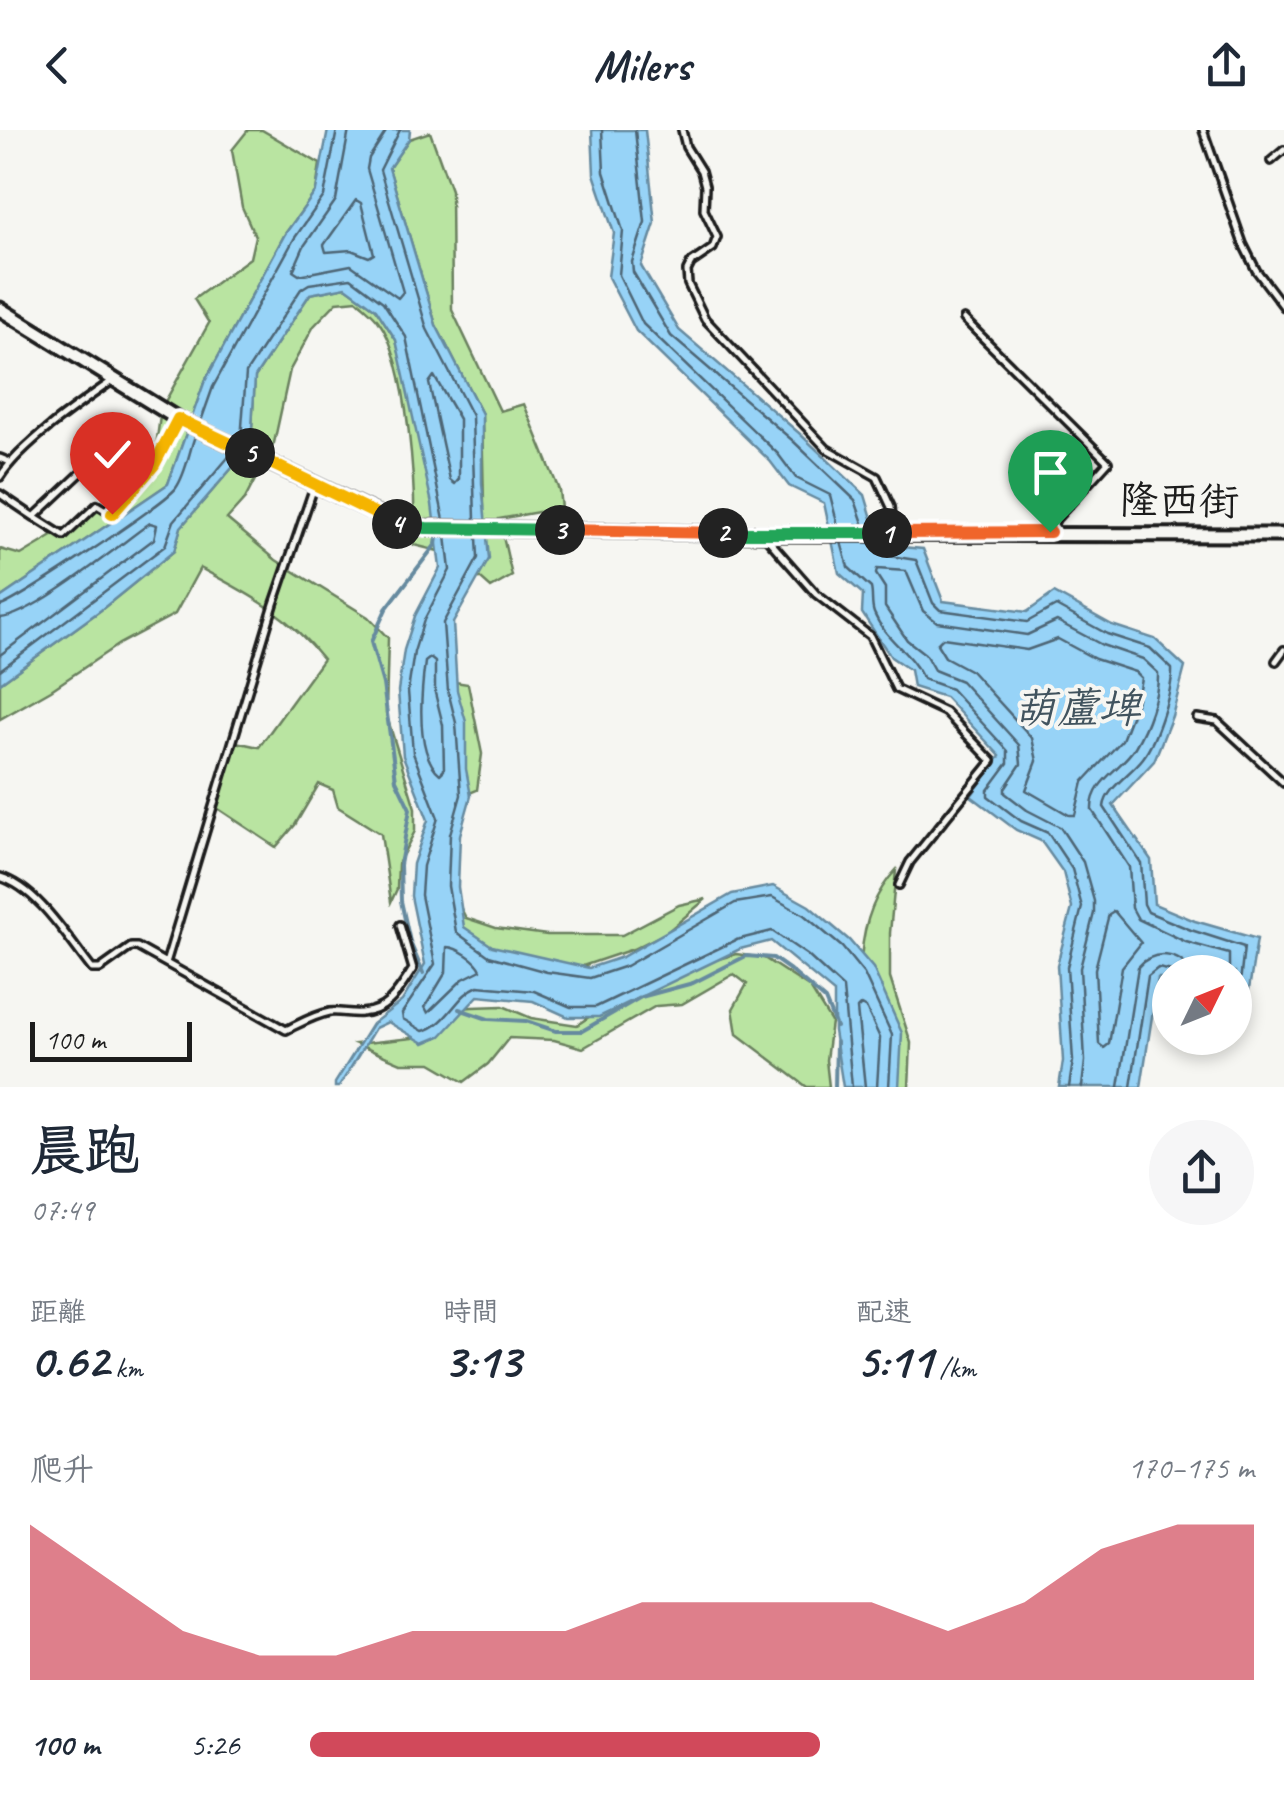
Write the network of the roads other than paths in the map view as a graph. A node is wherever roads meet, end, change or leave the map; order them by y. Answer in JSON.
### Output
{"nodes":[{"id":1,"x":682,"y":130,"type":"edge"},
{"id":2,"x":1202,"y":130,"type":"edge"},
{"id":3,"x":1284,"y":150,"type":"edge"},
{"id":4,"x":1270,"y":160,"type":"dead end"},
{"id":5,"x":1284,"y":308,"type":"edge"},
{"id":6,"x":0,"y":309,"type":"edge"},
{"id":7,"x":964,"y":319,"type":"dead end"},
{"id":8,"x":112,"y":381,"type":"junction"},
{"id":9,"x":178,"y":419,"type":"junction"},
{"id":10,"x":0,"y":458,"type":"edge"},
{"id":11,"x":10,"y":462,"type":"junction"},
{"id":12,"x":83,"y":471,"type":"dead end"},
{"id":13,"x":0,"y":478,"type":"edge"},
{"id":14,"x":314,"y":484,"type":"junction"},
{"id":15,"x":0,"y":494,"type":"edge"},
{"id":16,"x":34,"y":517,"type":"junction"},
{"id":17,"x":1050,"y":532,"type":"junction"},
{"id":18,"x":893,"y":533,"type":"junction"},
{"id":19,"x":762,"y":534,"type":"junction"},
{"id":20,"x":1284,"y":535,"type":"edge"},
{"id":21,"x":1284,"y":650,"type":"edge"},
{"id":22,"x":1276,"y":661,"type":"dead end"},
{"id":23,"x":1197,"y":718,"type":"dead end"},
{"id":24,"x":1284,"y":783,"type":"edge"},
{"id":25,"x":0,"y":878,"type":"edge"},
{"id":26,"x":899,"y":885,"type":"dead end"},
{"id":27,"x":400,"y":924,"type":"dead end"},
{"id":28,"x":166,"y":962,"type":"junction"}],
"edges":[{"from":1,"to":18,"type":"lane"},
{"from":2,"to":5,"type":"lane"},
{"from":3,"to":4,"type":"lane"},
{"from":6,"to":8,"type":"street","name":"隆西街"},
{"from":7,"to":17,"type":"lane"},
{"from":8,"to":9,"type":"street","name":"隆西街"},
{"from":8,"to":11,"type":"lane"},
{"from":9,"to":14,"type":"street","name":"隆西街"},
{"from":9,"to":16,"type":"lane"},
{"from":10,"to":11,"type":"lane"},
{"from":11,"to":13,"type":"lane"},
{"from":12,"to":16,"type":"lane"},
{"from":14,"to":19,"type":"street","name":"隆西街"},
{"from":14,"to":28,"type":"lane"},
{"from":15,"to":16,"type":"lane"},
{"from":17,"to":18,"type":"street","name":"隆西街"},
{"from":17,"to":20,"type":"street","name":"隆西街"},
{"from":18,"to":19,"type":"street","name":"隆西街"},
{"from":19,"to":26,"type":"lane"},
{"from":21,"to":22,"type":"lane"},
{"from":23,"to":24,"type":"lane"},
{"from":25,"to":28,"type":"lane"},
{"from":27,"to":28,"type":"lane"}]}
